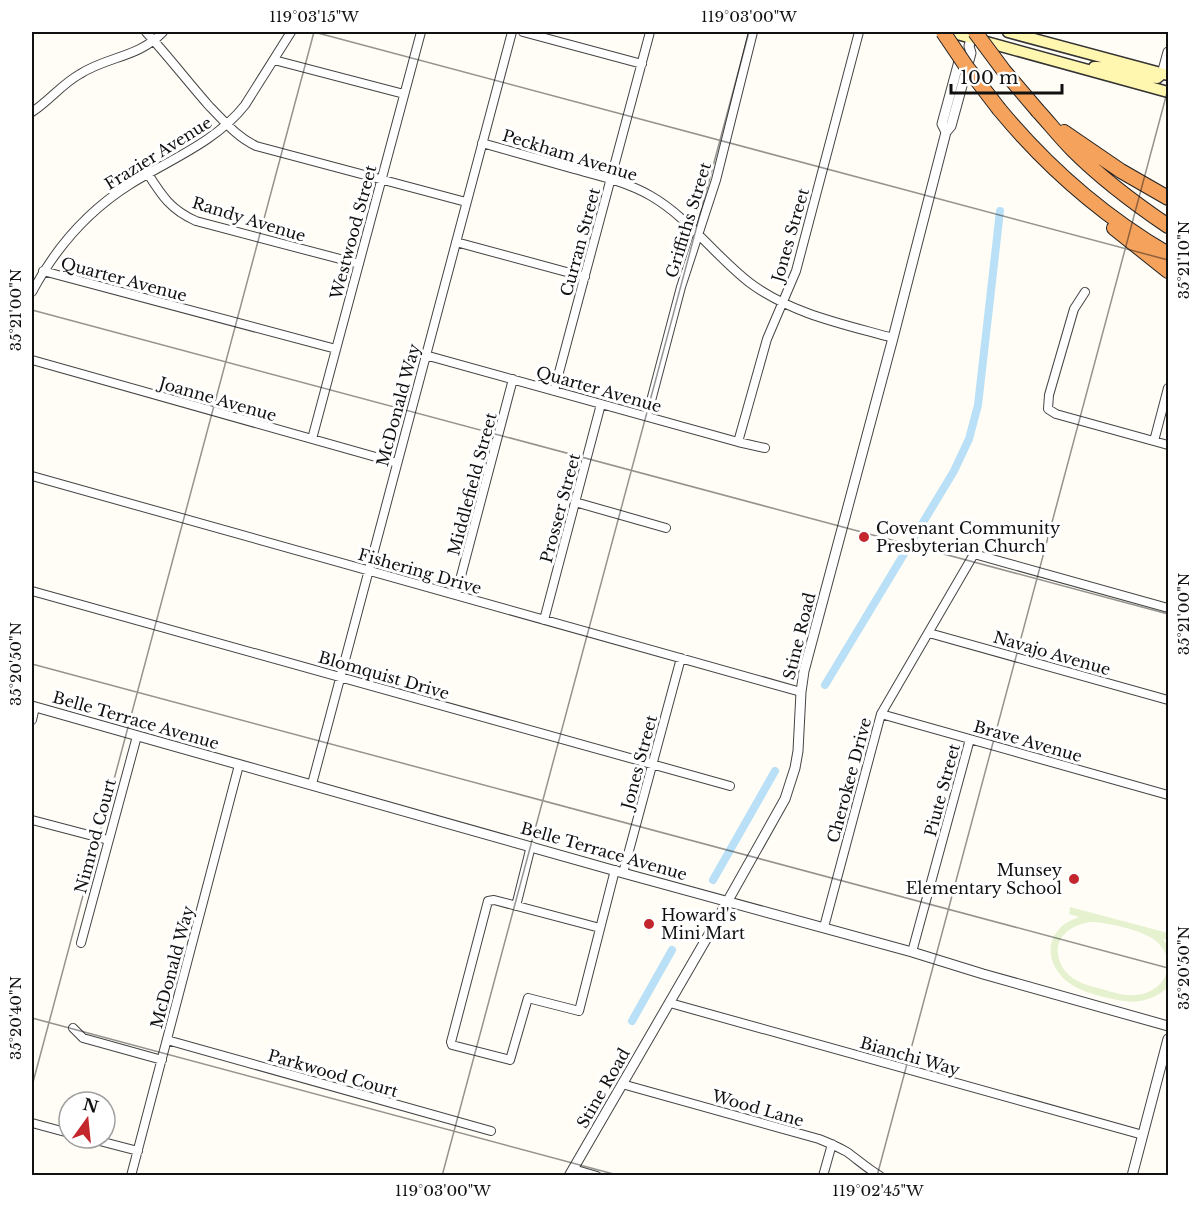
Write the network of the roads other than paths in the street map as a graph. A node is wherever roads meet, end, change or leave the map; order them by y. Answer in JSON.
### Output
{"nodes":[{"id":1,"x":146,"y":32,"type":"edge"},
{"id":2,"x":163,"y":32,"type":"edge"},
{"id":3,"x":291,"y":32,"type":"edge"},
{"id":4,"x":421,"y":32,"type":"edge"},
{"id":5,"x":511,"y":32,"type":"edge"},
{"id":6,"x":523,"y":32,"type":"edge"},
{"id":7,"x":650,"y":32,"type":"edge"},
{"id":8,"x":753,"y":32,"type":"edge"},
{"id":9,"x":859,"y":32,"type":"edge"},
{"id":10,"x":943,"y":32,"type":"edge"},
{"id":11,"x":950,"y":32,"type":"edge"},
{"id":12,"x":1008,"y":32,"type":"edge"},
{"id":13,"x":972,"y":37,"type":"edge"},
{"id":14,"x":154,"y":40,"type":"junction"},
{"id":15,"x":1168,"y":52,"type":"edge"},
{"id":16,"x":274,"y":60,"type":"junction"},
{"id":17,"x":642,"y":64,"type":"junction"},
{"id":18,"x":1082,"y":68,"type":"junction"},
{"id":19,"x":1165,"y":75,"type":"edge"},
{"id":20,"x":1168,"y":92,"type":"edge"},
{"id":21,"x":404,"y":94,"type":"junction"},
{"id":22,"x":32,"y":112,"type":"edge"},
{"id":23,"x":1040,"y":114,"type":"junction"},
{"id":24,"x":227,"y":125,"type":"junction"},
{"id":25,"x":482,"y":143,"type":"junction"},
{"id":26,"x":1053,"y":167,"type":"junction"},
{"id":27,"x":148,"y":174,"type":"junction"},
{"id":28,"x":381,"y":179,"type":"junction"},
{"id":29,"x":611,"y":179,"type":"junction"},
{"id":30,"x":1168,"y":198,"type":"edge"},
{"id":31,"x":466,"y":202,"type":"junction"},
{"id":32,"x":1168,"y":226,"type":"edge"},
{"id":33,"x":698,"y":234,"type":"junction"},
{"id":34,"x":456,"y":242,"type":"junction"},
{"id":35,"x":1168,"y":254,"type":"edge"},
{"id":36,"x":358,"y":264,"type":"junction"},
{"id":37,"x":43,"y":271,"type":"junction"},
{"id":38,"x":1168,"y":271,"type":"edge"},
{"id":39,"x":585,"y":277,"type":"junction"},
{"id":40,"x":32,"y":292,"type":"edge"},
{"id":41,"x":1085,"y":292,"type":"dead end"},
{"id":42,"x":783,"y":303,"type":"junction"},
{"id":43,"x":893,"y":338,"type":"junction"},
{"id":44,"x":336,"y":349,"type":"junction"},
{"id":45,"x":426,"y":355,"type":"junction"},
{"id":46,"x":32,"y":360,"type":"edge"},
{"id":47,"x":513,"y":379,"type":"junction"},
{"id":48,"x":1168,"y":388,"type":"edge"},
{"id":49,"x":554,"y":391,"type":"junction"},
{"id":50,"x":601,"y":404,"type":"junction"},
{"id":51,"x":646,"y":416,"type":"junction"},
{"id":52,"x":312,"y":439,"type":"junction"},
{"id":53,"x":1154,"y":441,"type":"junction"},
{"id":54,"x":738,"y":442,"type":"junction"},
{"id":55,"x":1168,"y":446,"type":"edge"},
{"id":56,"x":765,"y":448,"type":"dead end"},
{"id":57,"x":397,"y":463,"type":"junction"},
{"id":58,"x":32,"y":476,"type":"edge"},
{"id":59,"x":575,"y":502,"type":"junction"},
{"id":60,"x":666,"y":528,"type":"dead end"},
{"id":61,"x":368,"y":570,"type":"junction"},
{"id":62,"x":32,"y":591,"type":"edge"},
{"id":63,"x":456,"y":595,"type":"junction"},
{"id":64,"x":1168,"y":609,"type":"edge"},
{"id":65,"x":544,"y":620,"type":"junction"},
{"id":66,"x":929,"y":633,"type":"junction"},
{"id":67,"x":681,"y":658,"type":"junction"},
{"id":68,"x":340,"y":677,"type":"junction"},
{"id":69,"x":801,"y":692,"type":"junction"},
{"id":70,"x":1168,"y":700,"type":"edge"},
{"id":71,"x":33,"y":706,"type":"edge"},
{"id":72,"x":881,"y":714,"type":"junction"},
{"id":73,"x":32,"y":720,"type":"edge"},
{"id":74,"x":137,"y":736,"type":"junction"},
{"id":75,"x":970,"y":739,"type":"junction"},
{"id":76,"x":652,"y":764,"type":"junction"},
{"id":77,"x":239,"y":765,"type":"junction"},
{"id":78,"x":312,"y":784,"type":"junction"},
{"id":79,"x":730,"y":786,"type":"dead end"},
{"id":80,"x":1168,"y":795,"type":"edge"},
{"id":81,"x":32,"y":820,"type":"edge"},
{"id":82,"x":108,"y":840,"type":"junction"},
{"id":83,"x":531,"y":846,"type":"junction"},
{"id":84,"x":619,"y":872,"type":"junction"},
{"id":85,"x":727,"y":901,"type":"junction"},
{"id":86,"x":516,"y":906,"type":"junction"},
{"id":87,"x":824,"y":927,"type":"junction"},
{"id":88,"x":600,"y":928,"type":"junction"},
{"id":89,"x":81,"y":943,"type":"dead end"},
{"id":90,"x":912,"y":952,"type":"junction"},
{"id":91,"x":670,"y":1003,"type":"junction"},
{"id":92,"x":1168,"y":1026,"type":"edge"},
{"id":93,"x":73,"y":1028,"type":"dead end"},
{"id":94,"x":1168,"y":1039,"type":"edge"},
{"id":95,"x":167,"y":1040,"type":"junction"},
{"id":96,"x":162,"y":1060,"type":"junction"},
{"id":97,"x":622,"y":1084,"type":"junction"},
{"id":98,"x":32,"y":1123,"type":"edge"},
{"id":99,"x":57,"y":1130,"type":"edge"},
{"id":100,"x":491,"y":1131,"type":"dead end"},
{"id":101,"x":1143,"y":1135,"type":"junction"},
{"id":102,"x":832,"y":1144,"type":"junction"},
{"id":103,"x":117,"y":1146,"type":"edge"},
{"id":104,"x":138,"y":1151,"type":"junction"},
{"id":105,"x":571,"y":1172,"type":"edge"},
{"id":106,"x":131,"y":1176,"type":"edge"},
{"id":107,"x":597,"y":1176,"type":"edge"},
{"id":108,"x":823,"y":1176,"type":"edge"},
{"id":109,"x":880,"y":1176,"type":"edge"},
{"id":110,"x":1132,"y":1176,"type":"edge"}],
"edges":[{"from":1,"to":14,"type":"street"},
{"from":2,"to":14,"type":"street"},
{"from":3,"to":16,"type":"street","name":"Frazier Avenue"},
{"from":4,"to":21,"type":"street","name":"Westwood Street"},
{"from":5,"to":25,"type":"street","name":"McDonald Way"},
{"from":6,"to":17,"type":"street"},
{"from":7,"to":17,"type":"street","name":"Curran Street"},
{"from":8,"to":33,"type":"street","name":"Griffiths Street"},
{"from":9,"to":42,"type":"street","name":"Jones Street"},
{"from":10,"to":26,"type":"highway","bridge":true},
{"from":11,"to":13,"type":"main road"},
{"from":12,"to":19,"type":"main road"},
{"from":13,"to":18,"type":"main road"},
{"from":13,"to":23,"type":"highway","bridge":true},
{"from":13,"to":43,"type":"street","name":"Stine Road"},
{"from":14,"to":22,"type":"street"},
{"from":14,"to":24,"type":"street"},
{"from":15,"to":19,"type":"street"},
{"from":16,"to":21,"type":"street"},
{"from":16,"to":24,"type":"street","name":"Frazier Avenue"},
{"from":17,"to":29,"type":"street","name":"Curran Street"},
{"from":18,"to":19,"type":"main road"},
{"from":18,"to":20,"type":"main road"},
{"from":21,"to":28,"type":"street","name":"Westwood Street"},
{"from":23,"to":30,"type":"highway"},
{"from":23,"to":32,"type":"highway"},
{"from":24,"to":27,"type":"street","name":"Frazier Avenue"},
{"from":24,"to":28,"type":"street"},
{"from":25,"to":29,"type":"street","name":"Peckham Avenue"},
{"from":25,"to":31,"type":"street","name":"McDonald Way"},
{"from":26,"to":35,"type":"highway"},
{"from":26,"to":38,"type":"highway"},
{"from":27,"to":36,"type":"street","name":"Randy Avenue"},
{"from":27,"to":37,"type":"street","name":"Frazier Avenue"},
{"from":28,"to":31,"type":"street"},
{"from":28,"to":36,"type":"street","name":"Westwood Street"},
{"from":29,"to":33,"type":"street","name":"Peckham Avenue"},
{"from":29,"to":39,"type":"street","name":"Curran Street"},
{"from":31,"to":34,"type":"street","name":"McDonald Way"},
{"from":33,"to":42,"type":"street","name":"Peckham Avenue"},
{"from":33,"to":51,"type":"street","name":"Griffiths Street"},
{"from":34,"to":39,"type":"street"},
{"from":34,"to":45,"type":"street","name":"McDonald Way"},
{"from":36,"to":44,"type":"street","name":"Westwood Street"},
{"from":37,"to":40,"type":"street","name":"Frazier Avenue"},
{"from":37,"to":44,"type":"street","name":"Quarter Avenue"},
{"from":39,"to":49,"type":"street","name":"Curran Street"},
{"from":41,"to":53,"type":"street"},
{"from":42,"to":43,"type":"street","name":"Peckham Avenue"},
{"from":42,"to":54,"type":"street","name":"Jones Street"},
{"from":43,"to":69,"type":"street","name":"Stine Road"},
{"from":44,"to":52,"type":"street","name":"Westwood Street"},
{"from":45,"to":47,"type":"street","name":"Quarter Avenue"},
{"from":45,"to":57,"type":"street","name":"McDonald Way"},
{"from":46,"to":52,"type":"street","name":"Joanne Avenue"},
{"from":47,"to":49,"type":"street","name":"Quarter Avenue"},
{"from":47,"to":63,"type":"street","name":"Middlefield Street"},
{"from":48,"to":53,"type":"street"},
{"from":49,"to":50,"type":"street","name":"Quarter Avenue"},
{"from":50,"to":51,"type":"street","name":"Quarter Avenue"},
{"from":50,"to":59,"type":"street","name":"Prosser Street"},
{"from":51,"to":54,"type":"street","name":"Quarter Avenue"},
{"from":52,"to":57,"type":"street","name":"Joanne Avenue"},
{"from":53,"to":55,"type":"street"},
{"from":54,"to":56,"type":"street","name":"Quarter Avenue"},
{"from":57,"to":61,"type":"street","name":"McDonald Way"},
{"from":58,"to":61,"type":"street","name":"Fishering Drive"},
{"from":59,"to":60,"type":"street"},
{"from":59,"to":65,"type":"street","name":"Prosser Street"},
{"from":61,"to":63,"type":"street","name":"Fishering Drive"},
{"from":61,"to":68,"type":"street","name":"McDonald Way"},
{"from":62,"to":68,"type":"street","name":"Blomquist Drive"},
{"from":63,"to":65,"type":"street","name":"Fishering Drive"},
{"from":64,"to":66,"type":"street","name":"Cherokee Drive"},
{"from":65,"to":67,"type":"street","name":"Fishering Drive"},
{"from":66,"to":70,"type":"street","name":"Navajo Avenue"},
{"from":66,"to":72,"type":"street","name":"Cherokee Drive"},
{"from":67,"to":69,"type":"street","name":"Fishering Drive"},
{"from":67,"to":76,"type":"street","name":"Jones Street"},
{"from":68,"to":76,"type":"street","name":"Blomquist Drive"},
{"from":68,"to":78,"type":"street","name":"McDonald Way"},
{"from":69,"to":85,"type":"street","name":"Stine Road"},
{"from":71,"to":73,"type":"street"},
{"from":71,"to":74,"type":"street","name":"Belle Terrace Avenue"},
{"from":72,"to":75,"type":"street","name":"Brave Avenue"},
{"from":72,"to":87,"type":"street","name":"Cherokee Drive"},
{"from":74,"to":77,"type":"street","name":"Belle Terrace Avenue"},
{"from":74,"to":82,"type":"street","name":"Nimrod Court"},
{"from":75,"to":80,"type":"street","name":"Brave Avenue"},
{"from":75,"to":90,"type":"street","name":"Piute Street"},
{"from":76,"to":79,"type":"street","name":"Blomquist Drive"},
{"from":76,"to":84,"type":"street","name":"Jones Street"},
{"from":77,"to":78,"type":"street","name":"Belle Terrace Avenue"},
{"from":77,"to":95,"type":"street","name":"McDonald Way"},
{"from":78,"to":83,"type":"street","name":"Belle Terrace Avenue"},
{"from":81,"to":82,"type":"street"},
{"from":82,"to":89,"type":"street","name":"Nimrod Court"},
{"from":83,"to":84,"type":"street","name":"Belle Terrace Avenue"},
{"from":83,"to":86,"type":"street"},
{"from":84,"to":85,"type":"street","name":"Belle Terrace Avenue"},
{"from":84,"to":88,"type":"street","name":"Jones Street"},
{"from":85,"to":87,"type":"street","name":"Belle Terrace Avenue"},
{"from":85,"to":91,"type":"street","name":"Stine Road"},
{"from":86,"to":88,"type":"street"},
{"from":86,"to":88,"type":"street","name":"Jones Street"},
{"from":87,"to":90,"type":"street","name":"Belle Terrace Avenue"},
{"from":90,"to":92,"type":"street","name":"Belle Terrace Avenue"},
{"from":91,"to":97,"type":"street","name":"Stine Road"},
{"from":91,"to":101,"type":"street","name":"Bianchi Way"},
{"from":93,"to":96,"type":"street"},
{"from":94,"to":101,"type":"street"},
{"from":95,"to":96,"type":"street","name":"McDonald Way"},
{"from":95,"to":100,"type":"street","name":"Parkwood Court"},
{"from":96,"to":104,"type":"street","name":"McDonald Way"},
{"from":97,"to":102,"type":"street","name":"Wood Lane"},
{"from":97,"to":105,"type":"street","name":"Stine Road"},
{"from":98,"to":99,"type":"street"},
{"from":101,"to":110,"type":"street"},
{"from":102,"to":108,"type":"street"},
{"from":102,"to":109,"type":"street","name":"Wood Lane"},
{"from":103,"to":104,"type":"street"},
{"from":104,"to":106,"type":"street","name":"McDonald Way"},
{"from":105,"to":107,"type":"street"}]}
